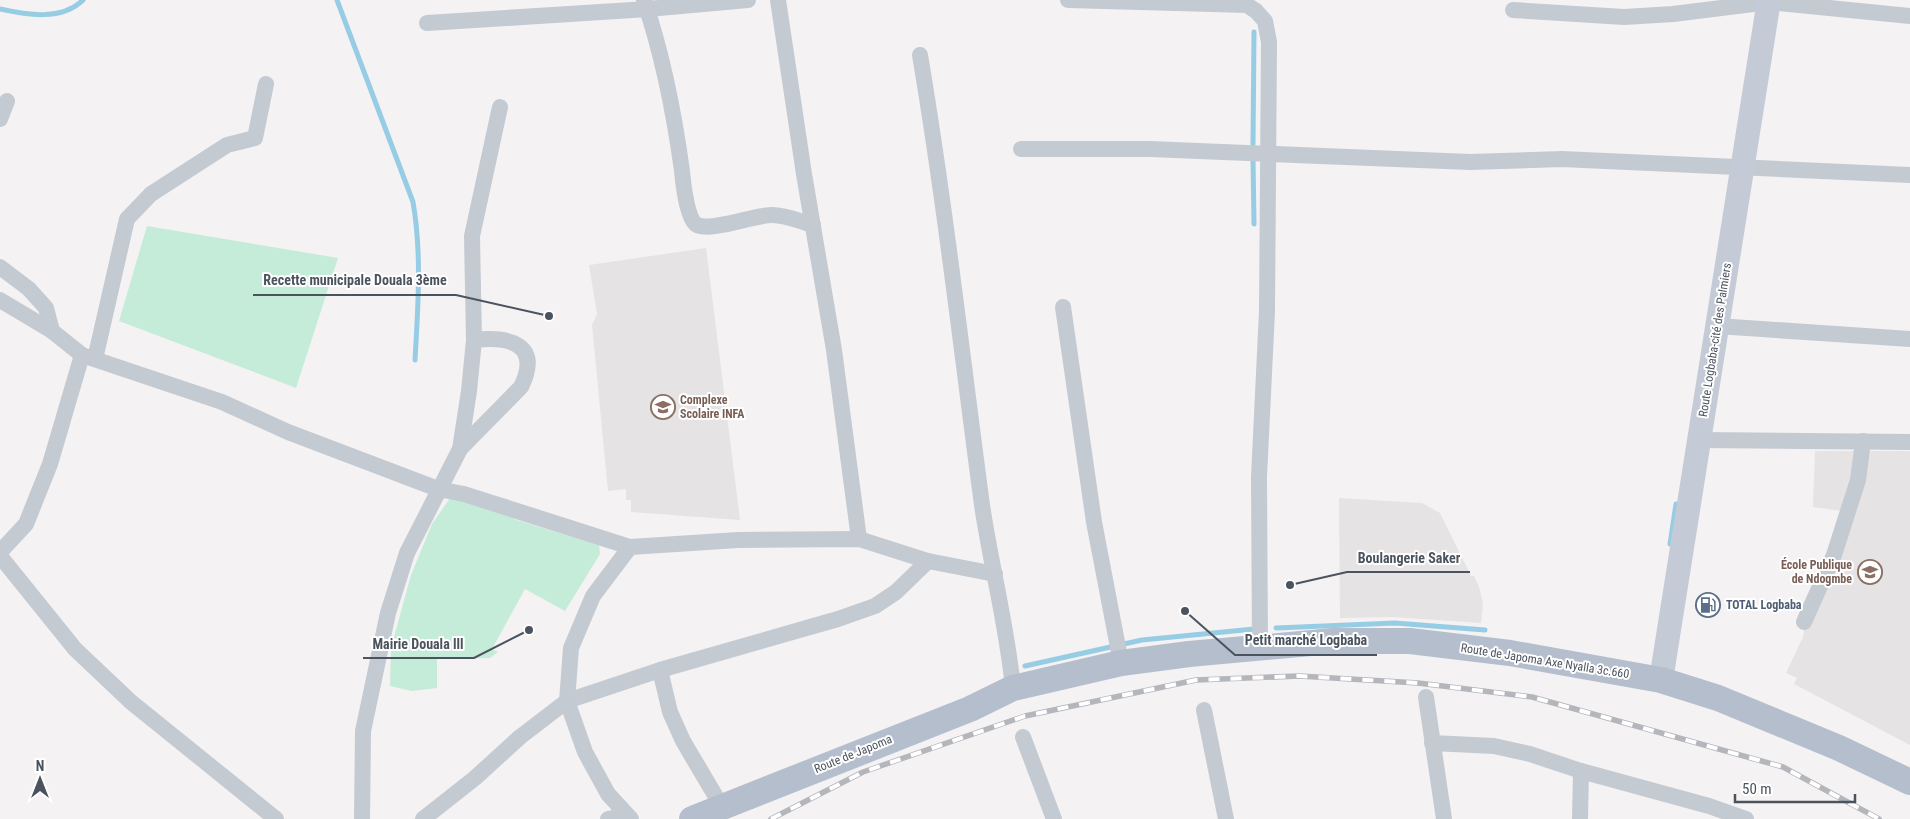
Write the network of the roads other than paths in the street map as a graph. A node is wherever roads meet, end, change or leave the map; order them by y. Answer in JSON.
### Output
{"nodes":[{"id":1,"x":748,"y":0,"type":"edge"},
{"id":2,"x":778,"y":0,"type":"edge"},
{"id":3,"x":1068,"y":0,"type":"edge"},
{"id":4,"x":1769,"y":1,"type":"edge"},
{"id":5,"x":646,"y":5,"type":"edge"},
{"id":6,"x":1514,"y":10,"type":"dead end"},
{"id":7,"x":1910,"y":16,"type":"edge"},
{"id":8,"x":427,"y":23,"type":"dead end"},
{"id":9,"x":920,"y":54,"type":"dead end"},
{"id":10,"x":266,"y":84,"type":"dead end"},
{"id":11,"x":7,"y":102,"type":"dead end"},
{"id":12,"x":500,"y":107,"type":"dead end"},
{"id":13,"x":0,"y":119,"type":"edge"},
{"id":14,"x":1022,"y":149,"type":"dead end"},
{"id":15,"x":1269,"y":154,"type":"junction"},
{"id":16,"x":1742,"y":166,"type":"junction"},
{"id":17,"x":1910,"y":175,"type":"edge"},
{"id":18,"x":812,"y":225,"type":"junction"},
{"id":19,"x":0,"y":268,"type":"edge"},
{"id":20,"x":0,"y":300,"type":"edge"},
{"id":21,"x":1063,"y":306,"type":"dead end"},
{"id":22,"x":1717,"y":326,"type":"junction"},
{"id":23,"x":52,"y":331,"type":"junction"},
{"id":24,"x":1910,"y":339,"type":"edge"},
{"id":25,"x":474,"y":340,"type":"junction"},
{"id":26,"x":89,"y":357,"type":"junction"},
{"id":27,"x":1700,"y":440,"type":"junction"},
{"id":28,"x":1863,"y":441,"type":"junction"},
{"id":29,"x":1910,"y":442,"type":"edge"},
{"id":30,"x":460,"y":449,"type":"junction"},
{"id":31,"x":438,"y":489,"type":"junction"},
{"id":32,"x":859,"y":539,"type":"junction"},
{"id":33,"x":630,"y":547,"type":"junction"},
{"id":34,"x":0,"y":554,"type":"edge"},
{"id":35,"x":928,"y":561,"type":"junction"},
{"id":36,"x":995,"y":574,"type":"junction"},
{"id":37,"x":1804,"y":622,"type":"dead end"},
{"id":38,"x":1260,"y":648,"type":"junction"},
{"id":39,"x":1121,"y":663,"type":"junction"},
{"id":40,"x":660,"y":670,"type":"junction"},
{"id":41,"x":1661,"y":680,"type":"junction"},
{"id":42,"x":1013,"y":688,"type":"junction"},
{"id":43,"x":1426,"y":696,"type":"dead end"},
{"id":44,"x":567,"y":701,"type":"junction"},
{"id":45,"x":1204,"y":710,"type":"dead end"},
{"id":46,"x":1022,"y":737,"type":"dead end"},
{"id":47,"x":1432,"y":743,"type":"junction"},
{"id":48,"x":1581,"y":771,"type":"junction"},
{"id":49,"x":1910,"y":782,"type":"edge"},
{"id":50,"x":722,"y":807,"type":"junction"},
{"id":51,"x":629,"y":817,"type":"edge"},
{"id":52,"x":276,"y":819,"type":"edge"},
{"id":53,"x":362,"y":819,"type":"edge"},
{"id":54,"x":422,"y":819,"type":"edge"},
{"id":55,"x":608,"y":819,"type":"edge"},
{"id":56,"x":692,"y":819,"type":"edge"},
{"id":57,"x":1054,"y":819,"type":"edge"},
{"id":58,"x":1226,"y":819,"type":"edge"},
{"id":59,"x":1444,"y":819,"type":"edge"},
{"id":60,"x":1580,"y":819,"type":"edge"},
{"id":61,"x":1746,"y":819,"type":"edge"}],
"edges":[{"from":1,"to":5,"type":"street"},
{"from":2,"to":18,"type":"street"},
{"from":3,"to":15,"type":"street"},
{"from":4,"to":6,"type":"street"},
{"from":4,"to":7,"type":"street"},
{"from":4,"to":16,"type":"main road","name":"Route Logbaba-cité des Palmiers"},
{"from":5,"to":8,"type":"street"},
{"from":5,"to":18,"type":"street"},
{"from":9,"to":36,"type":"street"},
{"from":10,"to":26,"type":"street"},
{"from":11,"to":13,"type":"street"},
{"from":12,"to":25,"type":"street"},
{"from":14,"to":15,"type":"street"},
{"from":15,"to":16,"type":"street"},
{"from":15,"to":38,"type":"street"},
{"from":16,"to":17,"type":"street"},
{"from":16,"to":22,"type":"main road","name":"Route Logbaba-cité des Palmiers"},
{"from":18,"to":32,"type":"street"},
{"from":19,"to":23,"type":"street"},
{"from":20,"to":23,"type":"street"},
{"from":21,"to":39,"type":"street"},
{"from":22,"to":24,"type":"street"},
{"from":22,"to":27,"type":"main road","name":"Route Logbaba-cité des Palmiers"},
{"from":23,"to":26,"type":"street"},
{"from":25,"to":30,"type":"street"},
{"from":25,"to":30,"type":"street"},
{"from":26,"to":31,"type":"street"},
{"from":26,"to":34,"type":"street"},
{"from":27,"to":28,"type":"street"},
{"from":27,"to":41,"type":"main road","name":"Route Logbaba-cité des Palmiers"},
{"from":28,"to":29,"type":"street"},
{"from":28,"to":37,"type":"street"},
{"from":30,"to":31,"type":"street"},
{"from":31,"to":33,"type":"street"},
{"from":31,"to":53,"type":"street"},
{"from":32,"to":33,"type":"street"},
{"from":32,"to":35,"type":"street"},
{"from":33,"to":44,"type":"street"},
{"from":34,"to":52,"type":"street"},
{"from":35,"to":36,"type":"street"},
{"from":35,"to":40,"type":"street"},
{"from":36,"to":42,"type":"street"},
{"from":38,"to":39,"type":"main road","name":"Route de Japoma Axe Nyalla 3c.660"},
{"from":38,"to":41,"type":"main road","name":"Route de Japoma Axe Nyalla 3c.660"},
{"from":39,"to":42,"type":"main road","name":"Route de Japoma Axe Nyalla 3c.660"},
{"from":40,"to":44,"type":"street"},
{"from":40,"to":50,"type":"street"},
{"from":41,"to":49,"type":"main road","name":"Route de Japoma Axe Nyalla 3c.660"},
{"from":42,"to":50,"type":"main road","name":"Route de Japoma"},
{"from":43,"to":47,"type":"street"},
{"from":44,"to":51,"type":"street"},
{"from":44,"to":54,"type":"street"},
{"from":45,"to":58,"type":"street"},
{"from":46,"to":57,"type":"street"},
{"from":47,"to":48,"type":"street"},
{"from":47,"to":59,"type":"street"},
{"from":48,"to":60,"type":"street"},
{"from":48,"to":61,"type":"street"},
{"from":50,"to":56,"type":"main road","name":"Route de Japoma"},
{"from":51,"to":55,"type":"street"}]}
